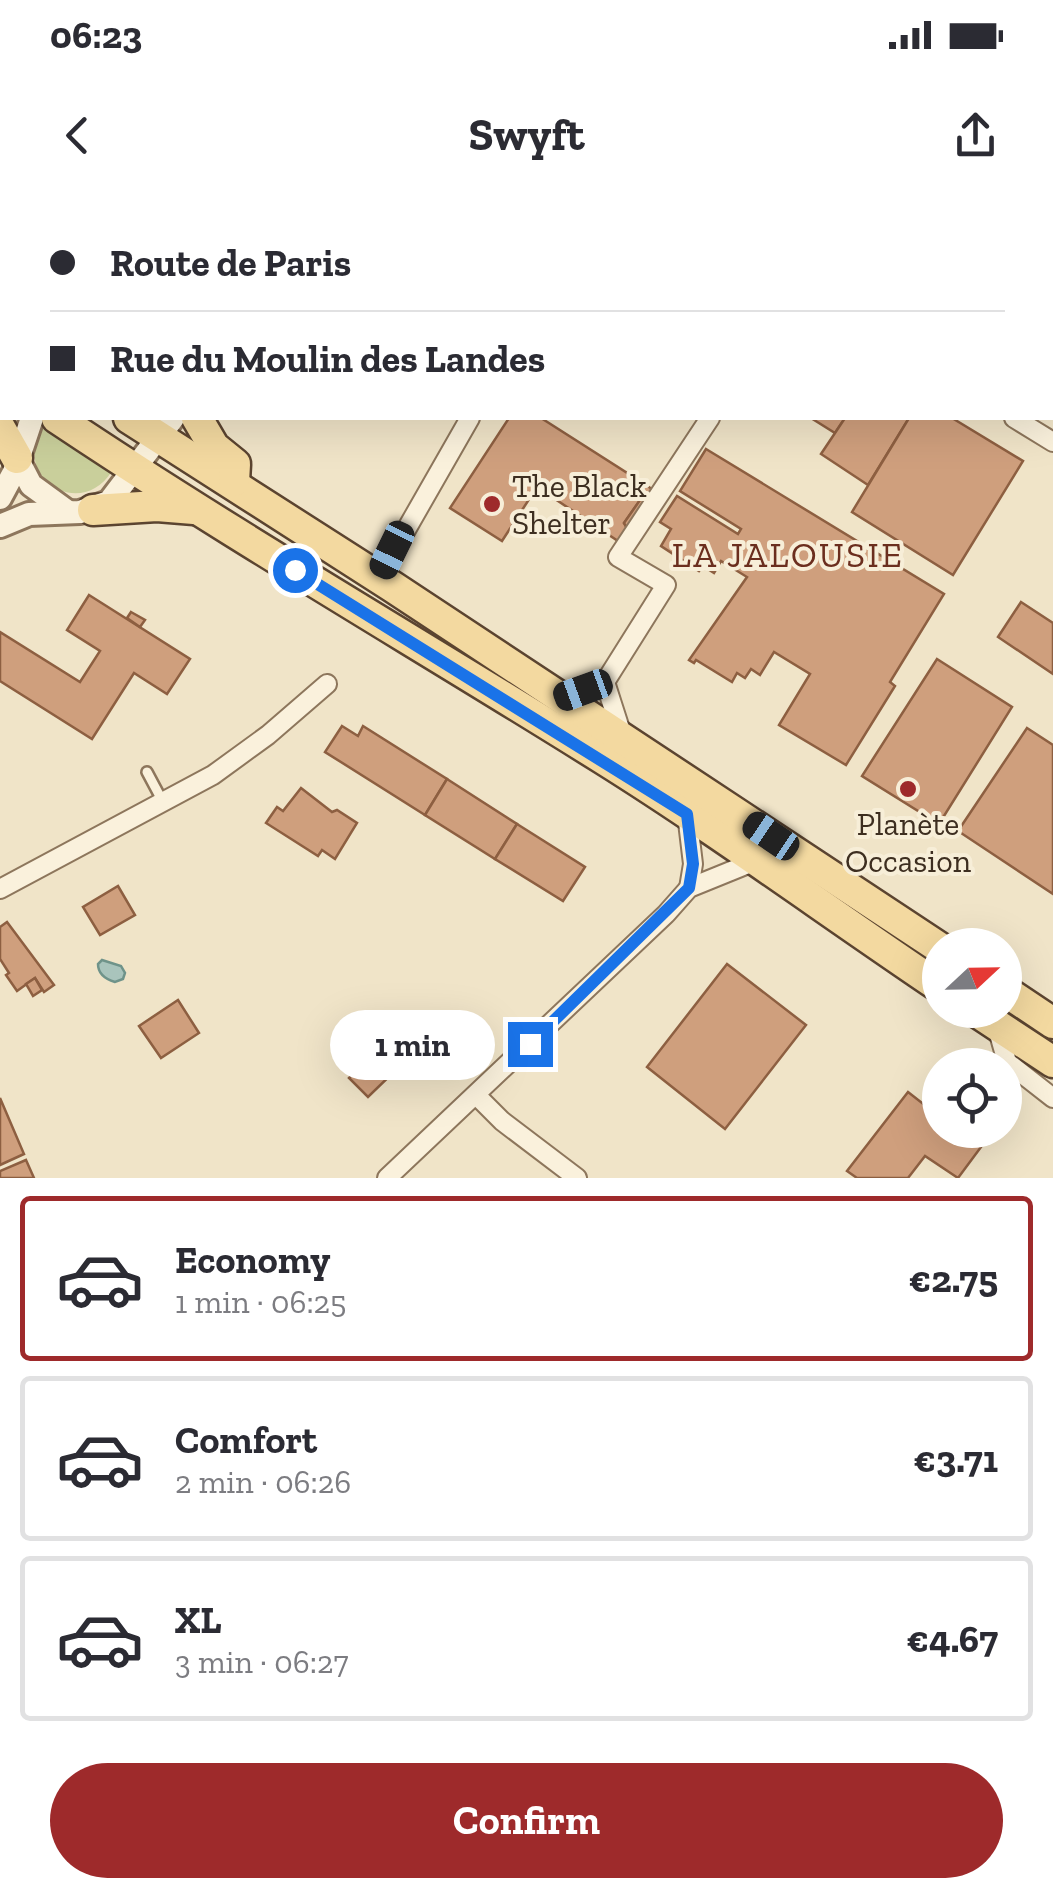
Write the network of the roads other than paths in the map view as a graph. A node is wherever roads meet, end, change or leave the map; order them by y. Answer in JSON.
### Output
{"nodes":[{"id":1,"x":31,"y":420,"type":"edge"},
{"id":2,"x":60,"y":420,"type":"edge"},
{"id":3,"x":136,"y":420,"type":"edge"},
{"id":4,"x":198,"y":420,"type":"edge"},
{"id":5,"x":469,"y":420,"type":"edge"},
{"id":6,"x":709,"y":420,"type":"edge"},
{"id":7,"x":1017,"y":420,"type":"edge"},
{"id":8,"x":165,"y":427,"type":"edge"},
{"id":9,"x":0,"y":428,"type":"edge"},
{"id":10,"x":1053,"y":442,"type":"edge"},
{"id":11,"x":18,"y":458,"type":"junction"},
{"id":12,"x":134,"y":470,"type":"junction"},
{"id":13,"x":234,"y":484,"type":"junction"},
{"id":14,"x":0,"y":498,"type":"edge"},
{"id":15,"x":198,"y":510,"type":"junction"},
{"id":16,"x":80,"y":511,"type":"junction"},
{"id":17,"x":0,"y":526,"type":"edge"},
{"id":18,"x":378,"y":579,"type":"junction"},
{"id":19,"x":424,"y":607,"type":"junction"},
{"id":20,"x":391,"y":630,"type":"junction"},
{"id":21,"x":604,"y":682,"type":"junction"},
{"id":22,"x":327,"y":684,"type":"dead end"},
{"id":23,"x":561,"y":698,"type":"junction"},
{"id":24,"x":623,"y":739,"type":"junction"},
{"id":25,"x":147,"y":772,"type":"dead end"},
{"id":26,"x":164,"y":802,"type":"junction"},
{"id":27,"x":687,"y":814,"type":"junction"},
{"id":28,"x":758,"y":860,"type":"junction"},
{"id":29,"x":689,"y":888,"type":"junction"},
{"id":30,"x":0,"y":889,"type":"edge"},
{"id":31,"x":922,"y":936,"type":"edge"},
{"id":32,"x":922,"y":974,"type":"edge"},
{"id":33,"x":1022,"y":1002,"type":"edge"},
{"id":34,"x":1053,"y":1023,"type":"edge"},
{"id":35,"x":991,"y":1028,"type":"edge"},
{"id":36,"x":1002,"y":1028,"type":"edge"},
{"id":37,"x":1053,"y":1062,"type":"edge"},
{"id":38,"x":476,"y":1095,"type":"junction"},
{"id":39,"x":1050,"y":1096,"type":"edge"},
{"id":40,"x":388,"y":1178,"type":"edge"},
{"id":41,"x":577,"y":1178,"type":"edge"}],
"edges":[{"from":1,"to":11,"type":"street"},
{"from":2,"to":12,"type":"main road"},
{"from":3,"to":8,"type":"main road"},
{"from":4,"to":13,"type":"main road"},
{"from":5,"to":18,"type":"street"},
{"from":6,"to":21,"type":"street"},
{"from":7,"to":10,"type":"street"},
{"from":8,"to":12,"type":"street"},
{"from":8,"to":13,"type":"main road"},
{"from":9,"to":11,"type":"main road"},
{"from":11,"to":14,"type":"street"},
{"from":11,"to":16,"type":"street"},
{"from":12,"to":15,"type":"main road"},
{"from":12,"to":16,"type":"street"},
{"from":13,"to":18,"type":"main road"},
{"from":15,"to":16,"type":"main road"},
{"from":15,"to":20,"type":"main road"},
{"from":16,"to":17,"type":"street"},
{"from":18,"to":19,"type":"main road"},
{"from":19,"to":20,"type":"main road"},
{"from":19,"to":23,"type":"main road"},
{"from":20,"to":27,"type":"main road"},
{"from":21,"to":23,"type":"street"},
{"from":21,"to":24,"type":"street"},
{"from":22,"to":26,"type":"street"},
{"from":23,"to":24,"type":"main road"},
{"from":24,"to":31,"type":"main road"},
{"from":25,"to":26,"type":"lane"},
{"from":26,"to":30,"type":"street"},
{"from":27,"to":28,"type":"main road"},
{"from":27,"to":29,"type":"street"},
{"from":28,"to":29,"type":"street"},
{"from":28,"to":32,"type":"main road"},
{"from":29,"to":38,"type":"street"},
{"from":33,"to":34,"type":"main road"},
{"from":35,"to":39,"type":"street"},
{"from":36,"to":37,"type":"main road"},
{"from":38,"to":40,"type":"street"},
{"from":38,"to":41,"type":"street"}]}
